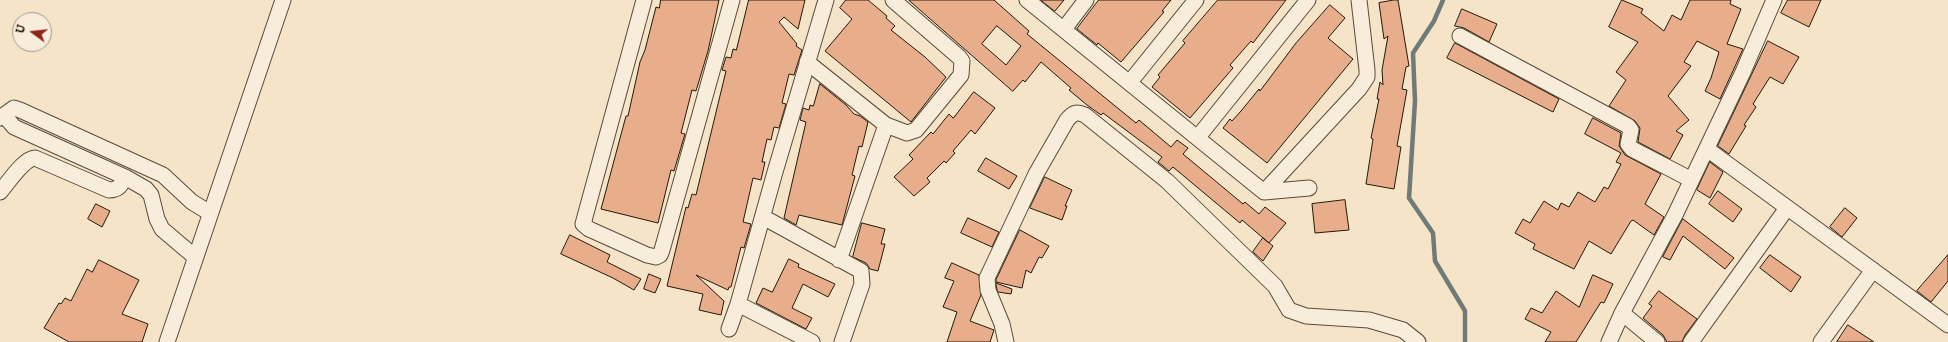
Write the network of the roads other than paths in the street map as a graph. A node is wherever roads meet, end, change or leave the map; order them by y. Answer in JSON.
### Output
{"nodes":[{"id":1,"x":282,"y":0,"type":"edge"},
{"id":2,"x":644,"y":0,"type":"edge"},
{"id":3,"x":732,"y":0,"type":"edge"},
{"id":4,"x":826,"y":0,"type":"edge"},
{"id":5,"x":893,"y":0,"type":"edge"},
{"id":6,"x":1028,"y":0,"type":"edge"},
{"id":7,"x":1086,"y":0,"type":"edge"},
{"id":8,"x":1196,"y":0,"type":"edge"},
{"id":9,"x":1308,"y":0,"type":"edge"},
{"id":10,"x":1358,"y":0,"type":"edge"},
{"id":11,"x":1774,"y":0,"type":"edge"},
{"id":12,"x":1064,"y":29,"type":"junction"},
{"id":13,"x":1460,"y":36,"type":"dead end"},
{"id":14,"x":807,"y":62,"type":"junction"},
{"id":15,"x":1130,"y":82,"type":"junction"},
{"id":16,"x":2,"y":116,"type":"edge"},
{"id":17,"x":886,"y":125,"type":"junction"},
{"id":18,"x":1198,"y":137,"type":"junction"},
{"id":19,"x":1707,"y":149,"type":"junction"},
{"id":20,"x":126,"y":177,"type":"junction"},
{"id":21,"x":168,"y":178,"type":"junction"},
{"id":22,"x":1690,"y":179,"type":"junction"},
{"id":23,"x":1309,"y":188,"type":"dead end"},
{"id":24,"x":0,"y":192,"type":"edge"},
{"id":25,"x":1264,"y":192,"type":"junction"},
{"id":26,"x":151,"y":195,"type":"junction"},
{"id":27,"x":1787,"y":208,"type":"junction"},
{"id":28,"x":210,"y":213,"type":"junction"},
{"id":29,"x":763,"y":217,"type":"junction"},
{"id":30,"x":195,"y":258,"type":"junction"},
{"id":31,"x":839,"y":260,"type":"junction"},
{"id":32,"x":1873,"y":270,"type":"junction"},
{"id":33,"x":738,"y":304,"type":"junction"},
{"id":34,"x":1622,"y":314,"type":"junction"},
{"id":35,"x":1948,"y":325,"type":"edge"},
{"id":36,"x":729,"y":328,"type":"dead end"},
{"id":37,"x":167,"y":342,"type":"edge"},
{"id":38,"x":812,"y":342,"type":"edge"},
{"id":39,"x":842,"y":342,"type":"edge"},
{"id":40,"x":1006,"y":342,"type":"edge"},
{"id":41,"x":1418,"y":342,"type":"edge"},
{"id":42,"x":1609,"y":342,"type":"edge"},
{"id":43,"x":1657,"y":342,"type":"edge"},
{"id":44,"x":1691,"y":342,"type":"edge"},
{"id":45,"x":1821,"y":342,"type":"edge"}],
"edges":[{"from":1,"to":28,"type":"street"},
{"from":2,"to":3,"type":"street"},
{"from":4,"to":14,"type":"street"},
{"from":5,"to":17,"type":"street"},
{"from":6,"to":12,"type":"street"},
{"from":7,"to":12,"type":"street"},
{"from":8,"to":15,"type":"street"},
{"from":9,"to":18,"type":"street"},
{"from":10,"to":25,"type":"street"},
{"from":11,"to":19,"type":"street"},
{"from":12,"to":15,"type":"street"},
{"from":13,"to":22,"type":"street"},
{"from":14,"to":17,"type":"street"},
{"from":14,"to":29,"type":"street"},
{"from":15,"to":18,"type":"street"},
{"from":16,"to":20,"type":"street"},
{"from":16,"to":21,"type":"street"},
{"from":17,"to":31,"type":"street"},
{"from":18,"to":25,"type":"street"},
{"from":19,"to":22,"type":"street"},
{"from":19,"to":27,"type":"street"},
{"from":20,"to":24,"type":"street"},
{"from":20,"to":26,"type":"street"},
{"from":21,"to":26,"type":"street"},
{"from":21,"to":28,"type":"street"},
{"from":22,"to":34,"type":"street"},
{"from":23,"to":25,"type":"street"},
{"from":26,"to":30,"type":"street"},
{"from":27,"to":32,"type":"street"},
{"from":27,"to":44,"type":"street"},
{"from":28,"to":30,"type":"street"},
{"from":29,"to":31,"type":"street"},
{"from":29,"to":33,"type":"street"},
{"from":30,"to":37,"type":"street"},
{"from":31,"to":39,"type":"street"},
{"from":32,"to":35,"type":"street"},
{"from":32,"to":45,"type":"street"},
{"from":33,"to":36,"type":"street"},
{"from":33,"to":38,"type":"street"},
{"from":34,"to":42,"type":"street"},
{"from":34,"to":43,"type":"street"},
{"from":40,"to":41,"type":"street"}]}
